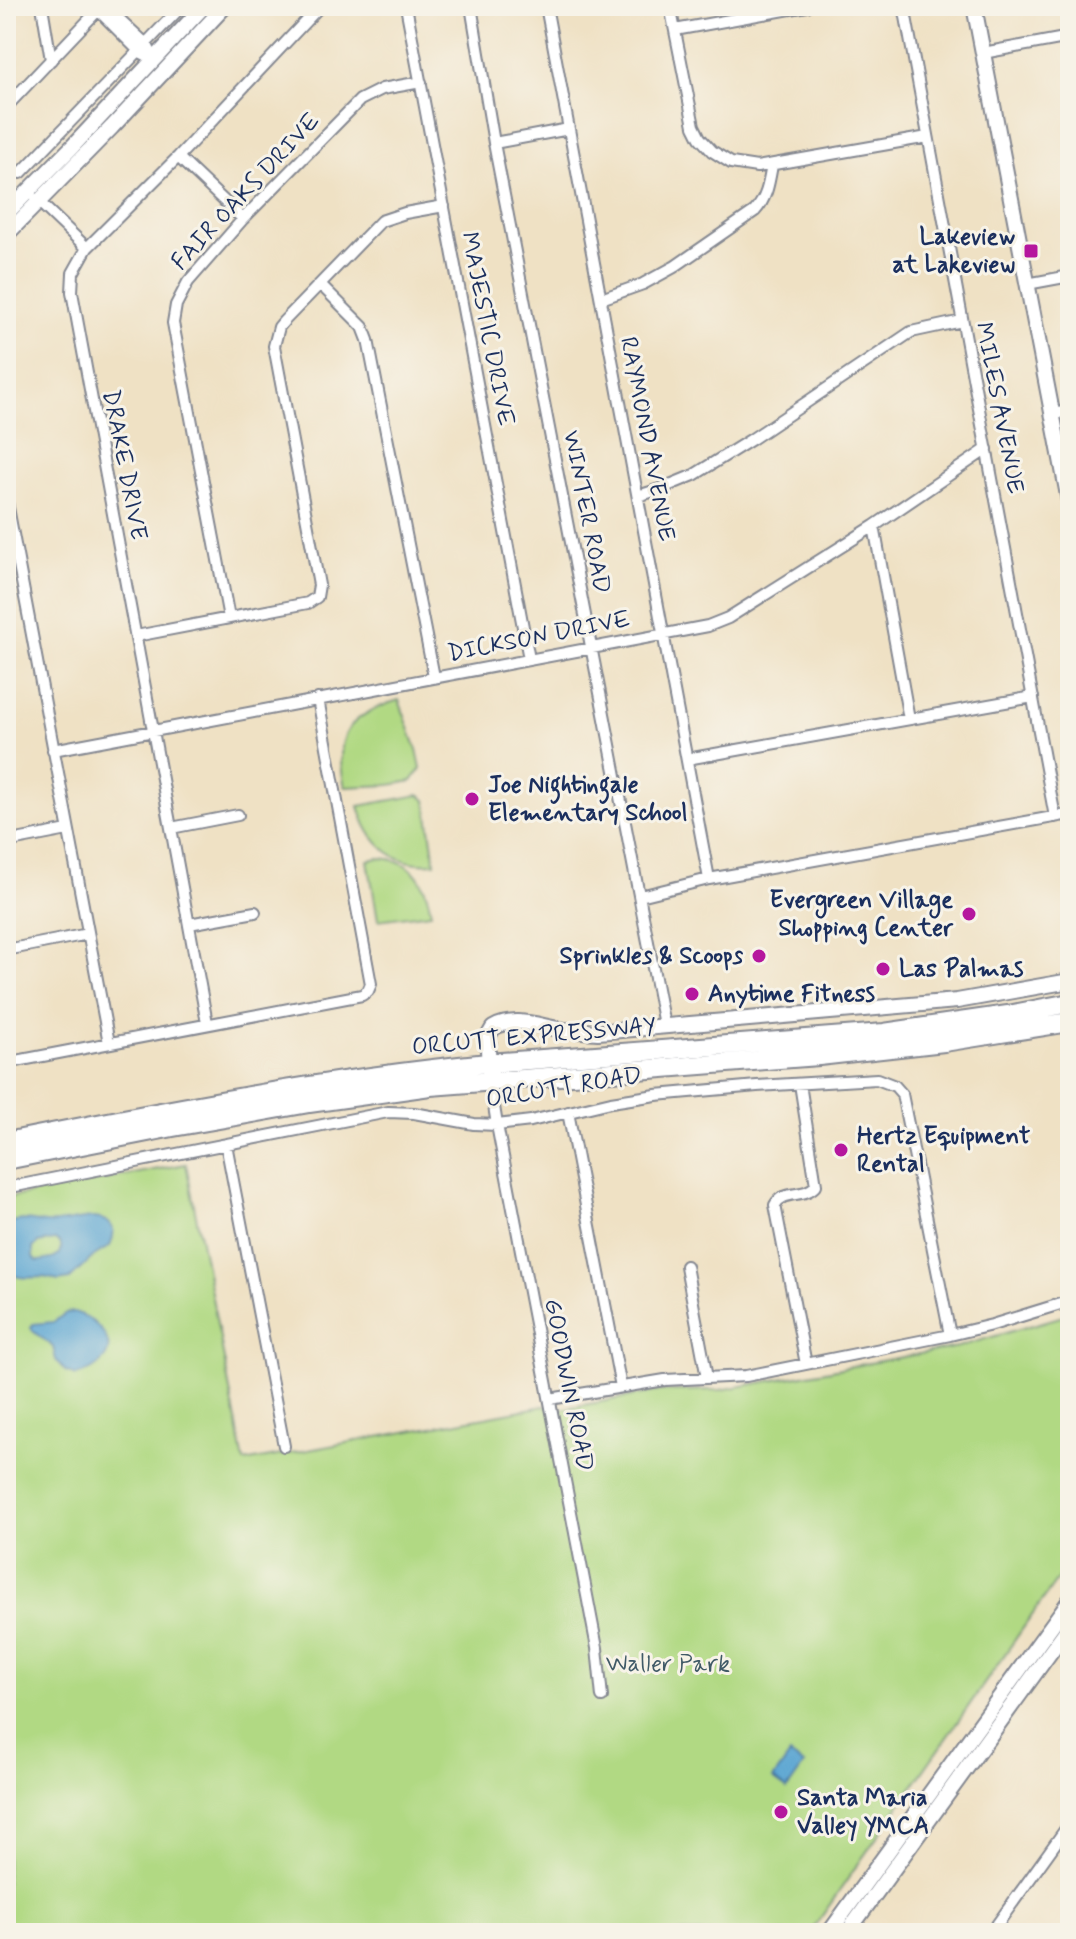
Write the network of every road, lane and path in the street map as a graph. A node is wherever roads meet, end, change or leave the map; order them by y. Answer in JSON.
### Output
{"nodes":[{"id":1,"x":42,"y":6,"type":"edge"},
{"id":2,"x":182,"y":6,"type":"edge"},
{"id":3,"x":204,"y":6,"type":"edge"},
{"id":4,"x":225,"y":6,"type":"edge"},
{"id":5,"x":320,"y":6,"type":"edge"},
{"id":6,"x":406,"y":6,"type":"edge"},
{"id":7,"x":471,"y":6,"type":"edge"},
{"id":8,"x":546,"y":6,"type":"edge"},
{"id":9,"x":670,"y":6,"type":"edge"},
{"id":10,"x":807,"y":6,"type":"edge"},
{"id":11,"x":904,"y":6,"type":"edge"},
{"id":12,"x":974,"y":6,"type":"edge"},
{"id":13,"x":102,"y":7,"type":"edge"},
{"id":14,"x":675,"y":30,"type":"junction"},
{"id":15,"x":1070,"y":37,"type":"edge"},
{"id":16,"x":143,"y":48,"type":"junction"},
{"id":17,"x":983,"y":53,"type":"junction"},
{"id":18,"x":51,"y":60,"type":"junction"},
{"id":19,"x":160,"y":64,"type":"junction"},
{"id":20,"x":421,"y":82,"type":"junction"},
{"id":21,"x":6,"y":107,"type":"edge"},
{"id":22,"x":569,"y":129,"type":"junction"},
{"id":23,"x":928,"y":137,"type":"junction"},
{"id":24,"x":494,"y":143,"type":"junction"},
{"id":25,"x":6,"y":146,"type":"edge"},
{"id":26,"x":178,"y":157,"type":"junction"},
{"id":27,"x":772,"y":165,"type":"junction"},
{"id":28,"x":33,"y":196,"type":"junction"},
{"id":29,"x":444,"y":206,"type":"junction"},
{"id":30,"x":6,"y":214,"type":"edge"},
{"id":31,"x":243,"y":219,"type":"junction"},
{"id":32,"x":6,"y":235,"type":"edge"},
{"id":33,"x":87,"y":248,"type":"junction"},
{"id":34,"x":1070,"y":276,"type":"edge"},
{"id":35,"x":320,"y":284,"type":"junction"},
{"id":36,"x":1027,"y":284,"type":"junction"},
{"id":37,"x":601,"y":299,"type":"junction"},
{"id":38,"x":962,"y":321,"type":"junction"},
{"id":39,"x":1070,"y":411,"type":"edge"},
{"id":40,"x":1052,"y":414,"type":"junction"},
{"id":41,"x":987,"y":449,"type":"junction"},
{"id":42,"x":638,"y":496,"type":"junction"},
{"id":43,"x":6,"y":497,"type":"edge"},
{"id":44,"x":1070,"y":506,"type":"edge"},
{"id":45,"x":8,"y":523,"type":"edge"},
{"id":46,"x":874,"y":526,"type":"junction"},
{"id":47,"x":229,"y":618,"type":"junction"},
{"id":48,"x":663,"y":634,"type":"junction"},
{"id":49,"x":136,"y":636,"type":"junction"},
{"id":50,"x":591,"y":647,"type":"junction"},
{"id":51,"x":529,"y":659,"type":"junction"},
{"id":52,"x":434,"y":677,"type":"junction"},
{"id":53,"x":1033,"y":697,"type":"junction"},
{"id":54,"x":318,"y":699,"type":"junction"},
{"id":55,"x":909,"y":719,"type":"junction"},
{"id":56,"x":153,"y":731,"type":"junction"},
{"id":57,"x":53,"y":750,"type":"junction"},
{"id":58,"x":687,"y":759,"type":"junction"},
{"id":59,"x":1070,"y":814,"type":"edge"},
{"id":60,"x":238,"y":815,"type":"dead end"},
{"id":61,"x":1055,"y":817,"type":"junction"},
{"id":62,"x":171,"y":828,"type":"junction"},
{"id":63,"x":68,"y":830,"type":"junction"},
{"id":64,"x":6,"y":842,"type":"edge"},
{"id":65,"x":709,"y":879,"type":"junction"},
{"id":66,"x":640,"y":896,"type":"junction"},
{"id":67,"x":255,"y":912,"type":"dead end"},
{"id":68,"x":189,"y":924,"type":"junction"},
{"id":69,"x":88,"y":934,"type":"junction"},
{"id":70,"x":6,"y":950,"type":"edge"},
{"id":71,"x":1070,"y":981,"type":"edge"},
{"id":72,"x":1070,"y":1003,"type":"edge"},
{"id":73,"x":1070,"y":1022,"type":"edge"},
{"id":74,"x":207,"y":1023,"type":"junction"},
{"id":75,"x":664,"y":1025,"type":"junction"},
{"id":76,"x":109,"y":1043,"type":"junction"},
{"id":77,"x":6,"y":1063,"type":"edge"},
{"id":78,"x":489,"y":1072,"type":"junction"},
{"id":79,"x":800,"y":1084,"type":"junction"},
{"id":80,"x":568,"y":1112,"type":"junction"},
{"id":81,"x":497,"y":1125,"type":"junction"},
{"id":82,"x":6,"y":1142,"type":"edge"},
{"id":83,"x":226,"y":1144,"type":"junction"},
{"id":84,"x":6,"y":1160,"type":"edge"},
{"id":85,"x":6,"y":1188,"type":"edge"},
{"id":86,"x":686,"y":1266,"type":"dead end"},
{"id":87,"x":1070,"y":1301,"type":"edge"},
{"id":88,"x":950,"y":1335,"type":"junction"},
{"id":89,"x":806,"y":1364,"type":"junction"},
{"id":90,"x":707,"y":1378,"type":"junction"},
{"id":91,"x":621,"y":1387,"type":"junction"},
{"id":92,"x":550,"y":1399,"type":"junction"},
{"id":93,"x":284,"y":1446,"type":"dead end"},
{"id":94,"x":1070,"y":1600,"type":"edge"},
{"id":95,"x":1070,"y":1625,"type":"edge"},
{"id":96,"x":602,"y":1697,"type":"dead end"},
{"id":97,"x":1070,"y":1823,"type":"edge"},
{"id":98,"x":829,"y":1933,"type":"edge"},
{"id":99,"x":847,"y":1933,"type":"edge"},
{"id":100,"x":991,"y":1933,"type":"edge"}],
"edges":[{"from":1,"to":18,"type":"street"},
{"from":2,"to":16,"type":"street"},
{"from":3,"to":19,"type":"main road"},
{"from":4,"to":19,"type":"main road"},
{"from":5,"to":26,"type":"street","name":"DRAKE DRIVE"},
{"from":6,"to":20,"type":"street","name":"MAJESTIC DRIVE"},
{"from":7,"to":24,"type":"street","name":"WINTER ROAD"},
{"from":8,"to":22,"type":"street","name":"RAYMOND AVENUE"},
{"from":9,"to":14,"type":"street"},
{"from":10,"to":14,"type":"street"},
{"from":11,"to":23,"type":"street","name":"MILES AVENUE"},
{"from":12,"to":17,"type":"main road"},
{"from":13,"to":16,"type":"street"},
{"from":13,"to":18,"type":"street"},
{"from":14,"to":27,"type":"street"},
{"from":15,"to":17,"type":"street"},
{"from":16,"to":19,"type":"street"},
{"from":16,"to":25,"type":"street"},
{"from":17,"to":36,"type":"main road"},
{"from":18,"to":21,"type":"street"},
{"from":19,"to":28,"type":"main road"},
{"from":20,"to":29,"type":"street","name":"MAJESTIC DRIVE"},
{"from":20,"to":31,"type":"street","name":"FAIR OAKS DRIVE"},
{"from":22,"to":24,"type":"street"},
{"from":22,"to":37,"type":"street","name":"RAYMOND AVENUE"},
{"from":23,"to":27,"type":"street"},
{"from":23,"to":38,"type":"street","name":"MILES AVENUE"},
{"from":24,"to":50,"type":"street","name":"WINTER ROAD"},
{"from":26,"to":31,"type":"street"},
{"from":26,"to":33,"type":"street","name":"DRAKE DRIVE"},
{"from":27,"to":37,"type":"street"},
{"from":28,"to":30,"type":"main road"},
{"from":28,"to":32,"type":"main road"},
{"from":28,"to":33,"type":"street"},
{"from":29,"to":35,"type":"street"},
{"from":29,"to":51,"type":"street","name":"MAJESTIC DRIVE"},
{"from":31,"to":47,"type":"street","name":"FAIR OAKS DRIVE"},
{"from":33,"to":49,"type":"street","name":"DRAKE DRIVE"},
{"from":34,"to":36,"type":"street"},
{"from":35,"to":47,"type":"street"},
{"from":35,"to":52,"type":"street"},
{"from":36,"to":40,"type":"main road"},
{"from":37,"to":42,"type":"street","name":"RAYMOND AVENUE"},
{"from":38,"to":41,"type":"street","name":"MILES AVENUE"},
{"from":38,"to":42,"type":"street"},
{"from":39,"to":40,"type":"street"},
{"from":40,"to":44,"type":"main road"},
{"from":41,"to":46,"type":"street","name":"DICKSON DRIVE"},
{"from":41,"to":53,"type":"street","name":"MILES AVENUE"},
{"from":42,"to":48,"type":"street","name":"RAYMOND AVENUE"},
{"from":43,"to":45,"type":"street"},
{"from":45,"to":57,"type":"street"},
{"from":46,"to":48,"type":"street","name":"DICKSON DRIVE"},
{"from":46,"to":55,"type":"street"},
{"from":47,"to":49,"type":"street"},
{"from":48,"to":50,"type":"street","name":"DICKSON DRIVE"},
{"from":48,"to":58,"type":"street","name":"RAYMOND AVENUE"},
{"from":49,"to":56,"type":"street","name":"DRAKE DRIVE"},
{"from":50,"to":51,"type":"street","name":"DICKSON DRIVE"},
{"from":50,"to":66,"type":"street","name":"WINTER ROAD"},
{"from":51,"to":52,"type":"street","name":"DICKSON DRIVE"},
{"from":52,"to":54,"type":"street","name":"DICKSON DRIVE"},
{"from":53,"to":55,"type":"street"},
{"from":53,"to":61,"type":"street","name":"MILES AVENUE"},
{"from":54,"to":56,"type":"street","name":"DICKSON DRIVE"},
{"from":54,"to":74,"type":"street"},
{"from":55,"to":58,"type":"street"},
{"from":56,"to":57,"type":"street","name":"DICKSON DRIVE"},
{"from":56,"to":62,"type":"street","name":"DRAKE DRIVE"},
{"from":57,"to":63,"type":"street"},
{"from":58,"to":65,"type":"street","name":"RAYMOND AVENUE"},
{"from":59,"to":61,"type":"street"},
{"from":60,"to":62,"type":"street"},
{"from":61,"to":65,"type":"street"},
{"from":62,"to":68,"type":"street","name":"DRAKE DRIVE"},
{"from":63,"to":64,"type":"street"},
{"from":63,"to":69,"type":"street"},
{"from":65,"to":66,"type":"street"},
{"from":66,"to":75,"type":"street","name":"WINTER ROAD"},
{"from":67,"to":68,"type":"street"},
{"from":68,"to":74,"type":"street","name":"DRAKE DRIVE"},
{"from":69,"to":70,"type":"street"},
{"from":69,"to":76,"type":"street"},
{"from":71,"to":75,"type":"main road","name":"ORCUTT ROAD"},
{"from":72,"to":78,"type":"highway","name":"ORCUTT EXPRESSWAY"},
{"from":73,"to":78,"type":"highway","name":"ORCUTT EXPRESSWAY"},
{"from":74,"to":76,"type":"street"},
{"from":75,"to":78,"type":"main road","name":"ORCUTT ROAD"},
{"from":76,"to":77,"type":"street"},
{"from":78,"to":81,"type":"street","name":"GOODWIN ROAD"},
{"from":78,"to":82,"type":"highway","name":"ORCUTT EXPRESSWAY"},
{"from":78,"to":84,"type":"highway","name":"ORCUTT EXPRESSWAY"},
{"from":79,"to":80,"type":"street","name":"ORCUTT ROAD"},
{"from":79,"to":88,"type":"street","name":"ORCUTT ROAD"},
{"from":79,"to":89,"type":"street"},
{"from":80,"to":81,"type":"street","name":"ORCUTT ROAD"},
{"from":80,"to":91,"type":"street"},
{"from":81,"to":83,"type":"street","name":"ORCUTT ROAD"},
{"from":81,"to":92,"type":"street","name":"GOODWIN ROAD"},
{"from":83,"to":85,"type":"street","name":"ORCUTT ROAD"},
{"from":83,"to":93,"type":"street"},
{"from":86,"to":90,"type":"street"},
{"from":87,"to":88,"type":"street"},
{"from":88,"to":89,"type":"street"},
{"from":89,"to":90,"type":"street"},
{"from":90,"to":91,"type":"street"},
{"from":91,"to":92,"type":"street"},
{"from":92,"to":96,"type":"street","name":"GOODWIN ROAD"},
{"from":94,"to":98,"type":"main road"},
{"from":95,"to":99,"type":"main road"},
{"from":97,"to":100,"type":"street"}]}
